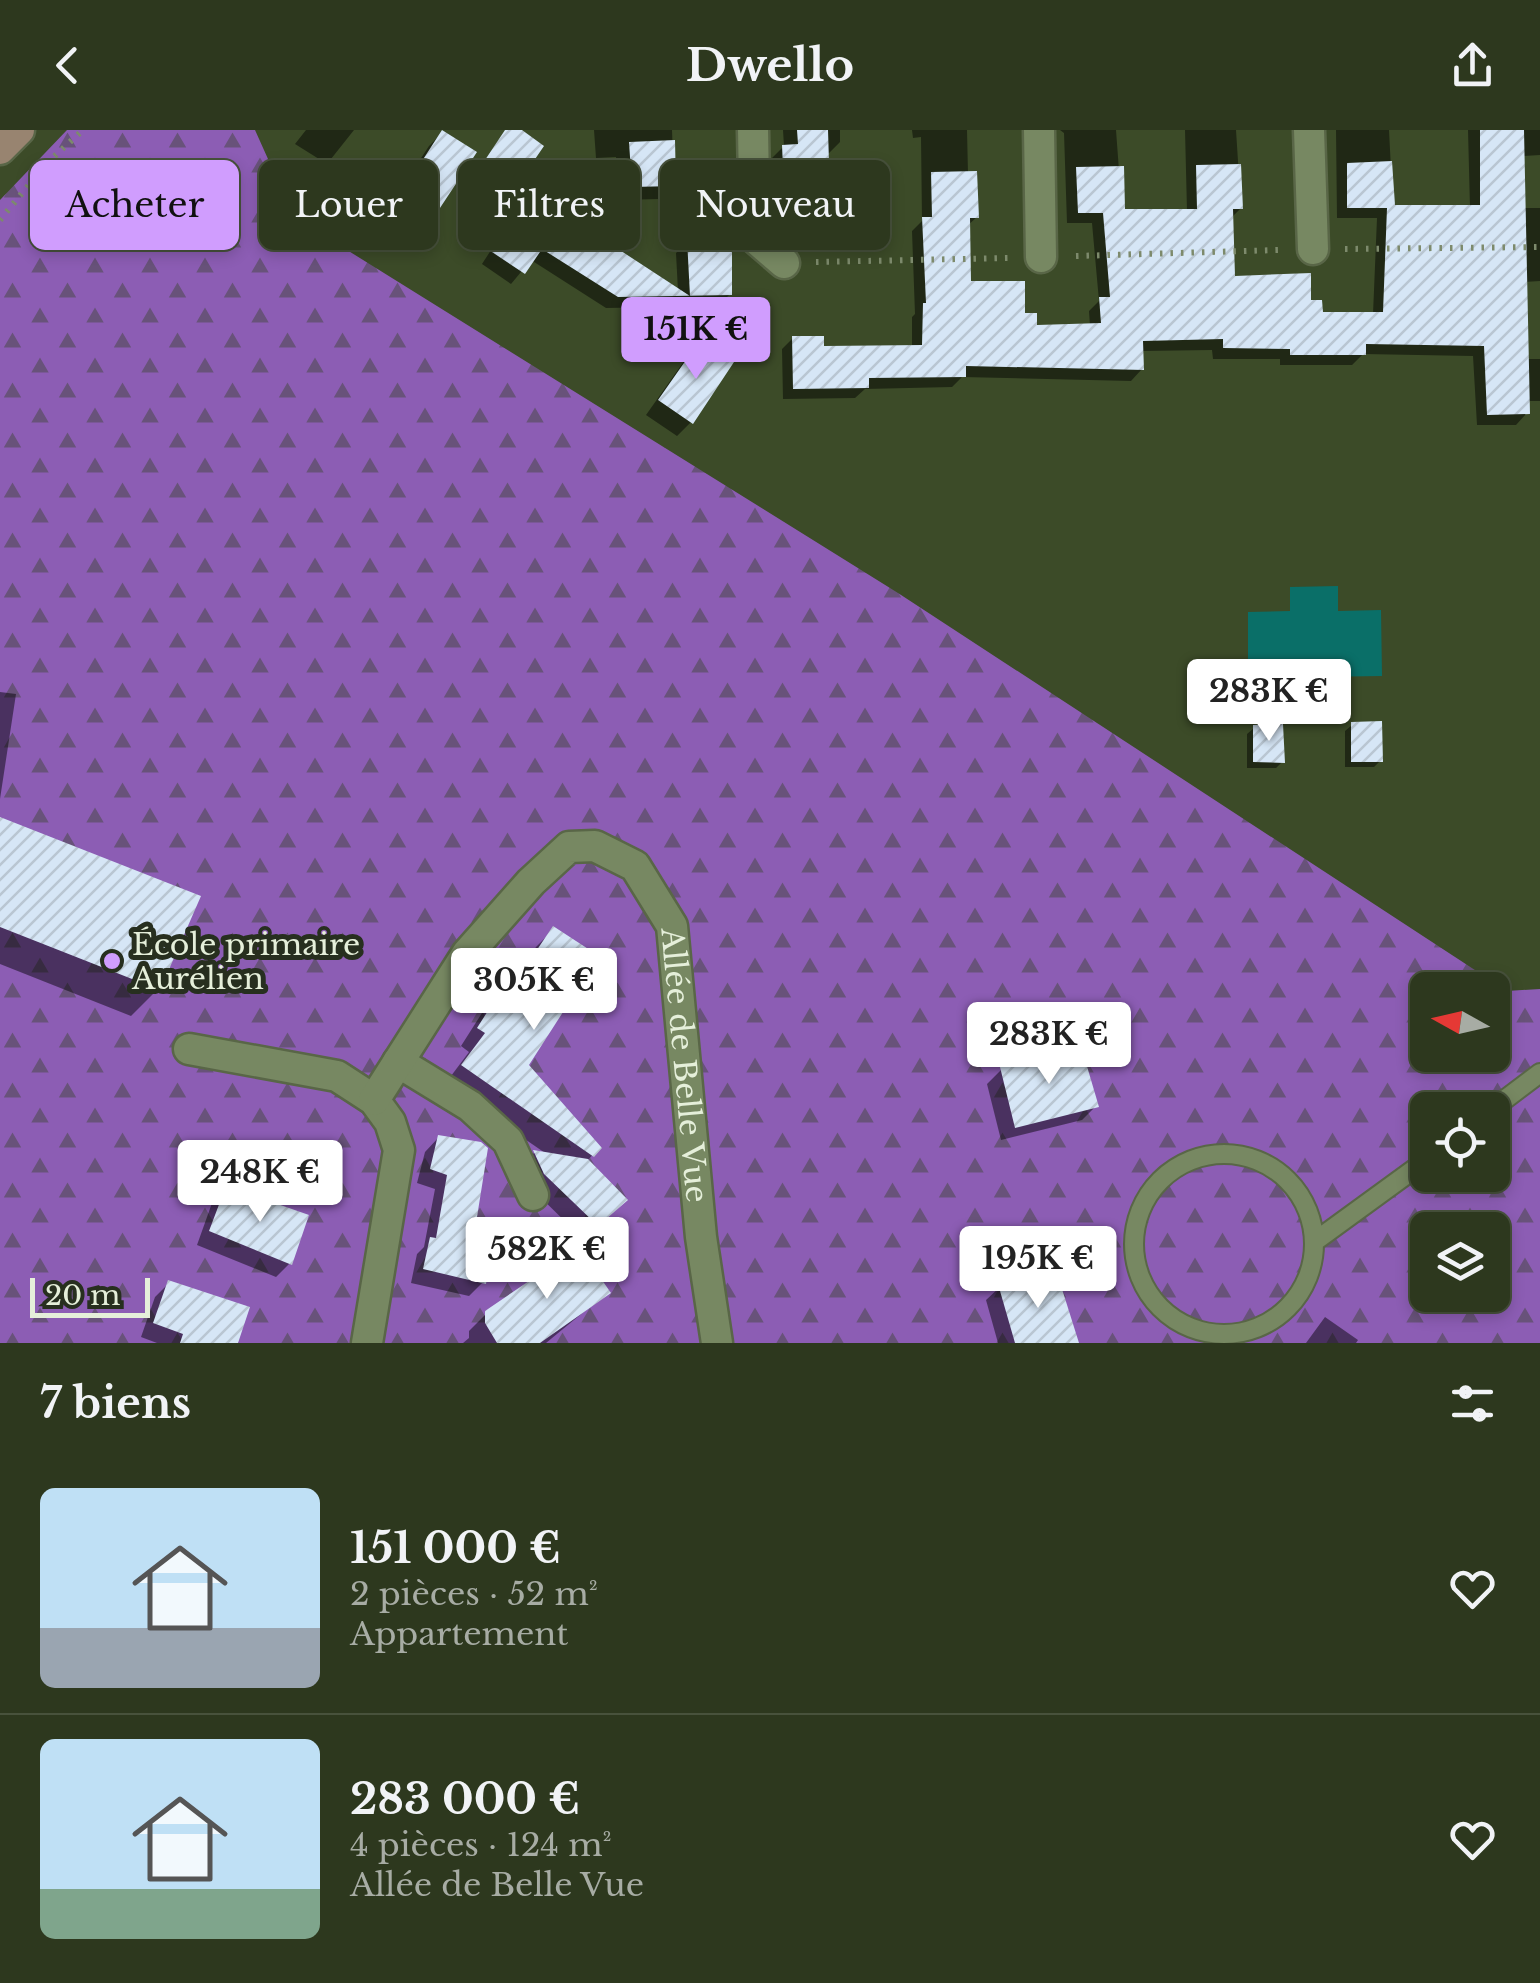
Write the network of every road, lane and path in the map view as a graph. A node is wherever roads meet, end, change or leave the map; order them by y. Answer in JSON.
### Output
{"nodes":[{"id":1,"x":19,"y":130,"type":"edge"},
{"id":2,"x":83,"y":130,"type":"edge"},
{"id":3,"x":753,"y":130,"type":"edge"},
{"id":4,"x":1039,"y":130,"type":"edge"},
{"id":5,"x":1309,"y":130,"type":"edge"},
{"id":6,"x":0,"y":149,"type":"edge"},
{"id":7,"x":0,"y":220,"type":"edge"},
{"id":8,"x":1540,"y":248,"type":"edge"},
{"id":9,"x":1313,"y":249,"type":"junction"},
{"id":10,"x":1041,"y":257,"type":"junction"},
{"id":11,"x":784,"y":263,"type":"joint"},
{"id":12,"x":190,"y":1049,"type":"dead end"},
{"id":13,"x":398,"y":1062,"type":"junction"},
{"id":14,"x":1540,"y":1072,"type":"edge"},
{"id":15,"x":1510,"y":1095,"type":"edge"},
{"id":16,"x":374,"y":1100,"type":"junction"},
{"id":17,"x":1410,"y":1172,"type":"edge"},
{"id":18,"x":533,"y":1195,"type":"dead end"},
{"id":19,"x":1314,"y":1242,"type":"junction"},
{"id":20,"x":368,"y":1343,"type":"edge"},
{"id":21,"x":717,"y":1343,"type":"edge"}],
"edges":[{"from":1,"to":6,"type":"main road"},
{"from":2,"to":7,"type":"path"},
{"from":3,"to":11,"type":"street"},
{"from":4,"to":10,"type":"street"},
{"from":5,"to":9,"type":"street"},
{"from":8,"to":9,"type":"path"},
{"from":9,"to":10,"type":"path"},
{"from":10,"to":11,"type":"path"},
{"from":12,"to":16,"type":"street"},
{"from":13,"to":16,"type":"street"},
{"from":13,"to":18,"type":"street"},
{"from":13,"to":21,"type":"street","name":"Allée de Belle Vue"},
{"from":14,"to":15,"type":"lane"},
{"from":16,"to":20,"type":"street"},
{"from":17,"to":19,"type":"lane"},
{"from":19,"to":19,"type":"lane"}]}
